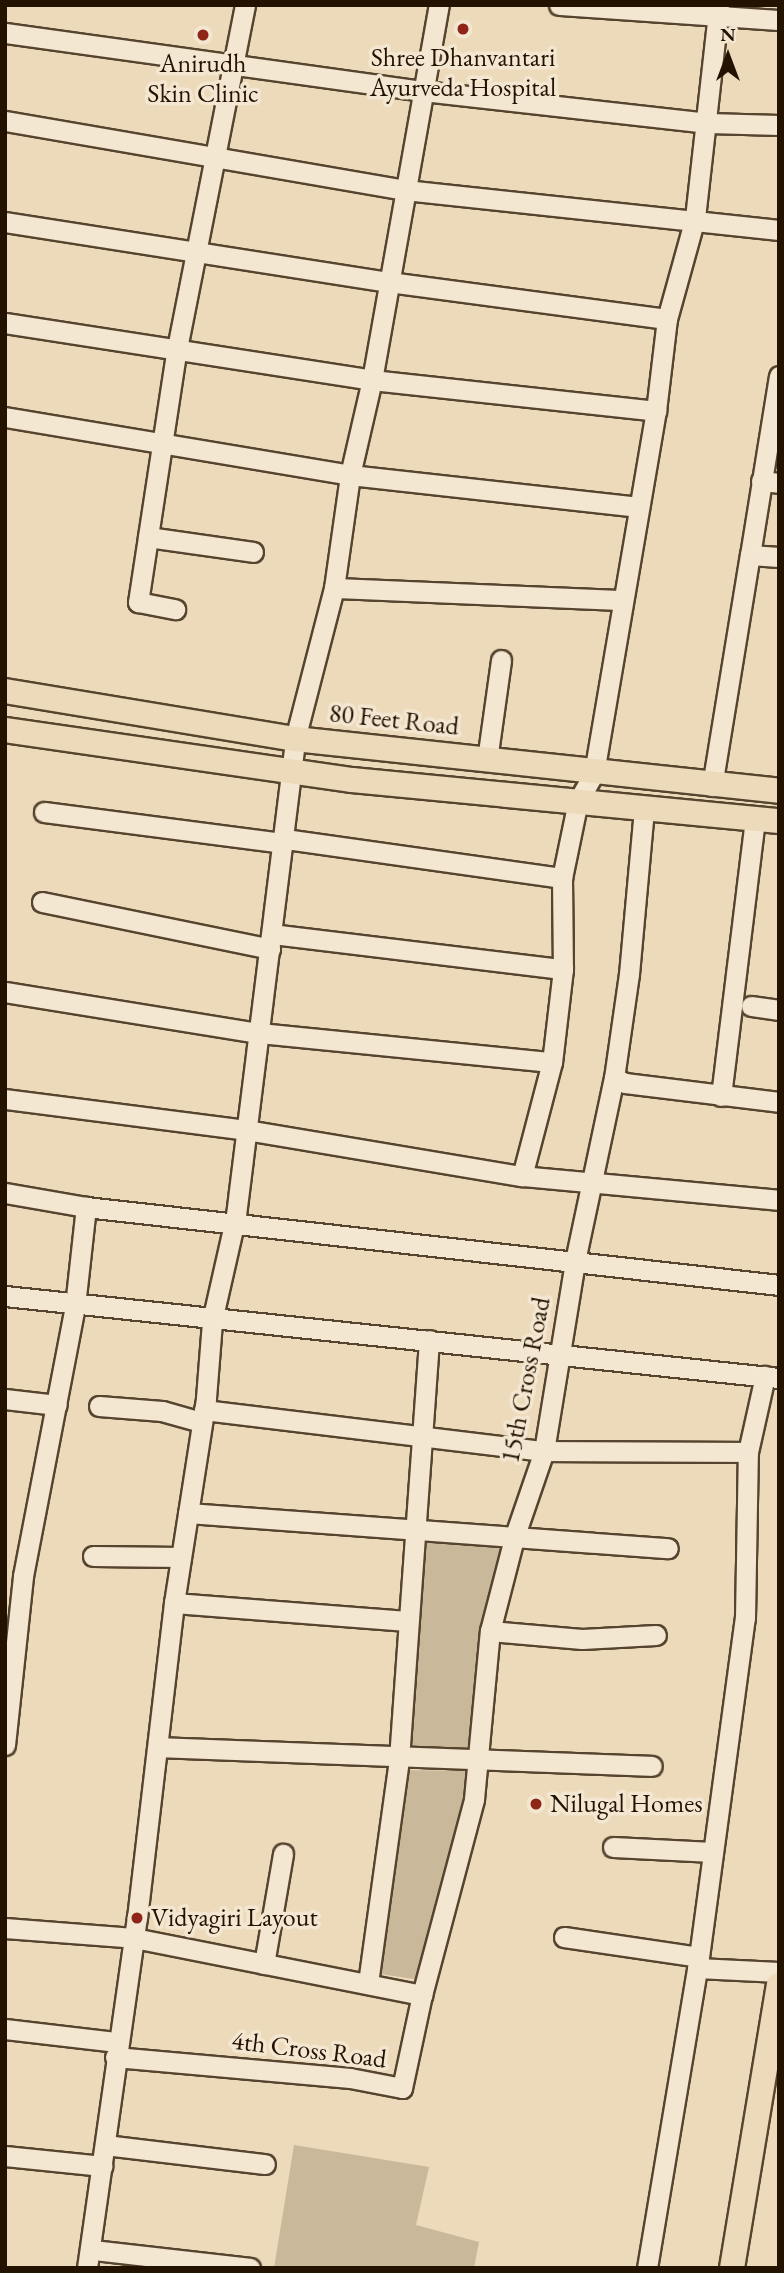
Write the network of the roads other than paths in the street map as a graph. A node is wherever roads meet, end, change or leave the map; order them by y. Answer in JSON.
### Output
{"nodes":[{"id":1,"x":245,"y":5,"type":"edge"},
{"id":2,"x":439,"y":5,"type":"edge"},
{"id":3,"x":558,"y":5,"type":"edge"},
{"id":4,"x":617,"y":7,"type":"edge"},
{"id":5,"x":718,"y":11,"type":"edge"},
{"id":6,"x":779,"y":20,"type":"edge"},
{"id":7,"x":5,"y":33,"type":"edge"},
{"id":8,"x":234,"y":66,"type":"junction"},
{"id":9,"x":423,"y":92,"type":"junction"},
{"id":10,"x":5,"y":121,"type":"edge"},
{"id":11,"x":708,"y":123,"type":"junction"},
{"id":12,"x":779,"y":125,"type":"edge"},
{"id":13,"x":217,"y":157,"type":"junction"},
{"id":14,"x":405,"y":190,"type":"junction"},
{"id":15,"x":695,"y":218,"type":"junction"},
{"id":16,"x":5,"y":222,"type":"edge"},
{"id":17,"x":779,"y":230,"type":"edge"},
{"id":18,"x":196,"y":252,"type":"junction"},
{"id":19,"x":389,"y":282,"type":"junction"},
{"id":20,"x":667,"y":319,"type":"junction"},
{"id":21,"x":5,"y":323,"type":"edge"},
{"id":22,"x":177,"y":347,"type":"junction"},
{"id":23,"x":779,"y":376,"type":"edge"},
{"id":24,"x":372,"y":380,"type":"junction"},
{"id":25,"x":656,"y":411,"type":"junction"},
{"id":26,"x":5,"y":417,"type":"edge"},
{"id":27,"x":160,"y":444,"type":"junction"},
{"id":28,"x":350,"y":475,"type":"junction"},
{"id":29,"x":770,"y":482,"type":"edge"},
{"id":30,"x":639,"y":507,"type":"junction"},
{"id":31,"x":148,"y":537,"type":"junction"},
{"id":32,"x":253,"y":552,"type":"dead end"},
{"id":33,"x":750,"y":555,"type":"junction"},
{"id":34,"x":779,"y":557,"type":"edge"},
{"id":35,"x":334,"y":588,"type":"junction"},
{"id":36,"x":622,"y":600,"type":"junction"},
{"id":37,"x":175,"y":609,"type":"dead end"},
{"id":38,"x":500,"y":660,"type":"dead end"},
{"id":39,"x":5,"y":691,"type":"edge"},
{"id":40,"x":5,"y":730,"type":"edge"},
{"id":41,"x":295,"y":739,"type":"junction"},
{"id":42,"x":487,"y":760,"type":"junction"},
{"id":43,"x":292,"y":771,"type":"junction"},
{"id":44,"x":594,"y":774,"type":"junction"},
{"id":45,"x":712,"y":786,"type":"junction"},
{"id":46,"x":779,"y":791,"type":"edge"},
{"id":47,"x":578,"y":801,"type":"junction"},
{"id":48,"x":643,"y":809,"type":"junction"},
{"id":49,"x":44,"y":812,"type":"dead end"},
{"id":50,"x":767,"y":820,"type":"edge"},
{"id":51,"x":285,"y":841,"type":"junction"},
{"id":52,"x":562,"y":878,"type":"junction"},
{"id":53,"x":42,"y":902,"type":"dead end"},
{"id":54,"x":271,"y":942,"type":"junction"},
{"id":55,"x":563,"y":969,"type":"junction"},
{"id":56,"x":5,"y":992,"type":"edge"},
{"id":57,"x":751,"y":1006,"type":"dead end"},
{"id":58,"x":779,"y":1010,"type":"edge"},
{"id":59,"x":259,"y":1033,"type":"junction"},
{"id":60,"x":552,"y":1062,"type":"junction"},
{"id":61,"x":614,"y":1078,"type":"junction"},
{"id":62,"x":722,"y":1096,"type":"junction"},
{"id":63,"x":5,"y":1099,"type":"edge"},
{"id":64,"x":779,"y":1101,"type":"edge"},
{"id":65,"x":246,"y":1130,"type":"junction"},
{"id":66,"x":522,"y":1176,"type":"junction"},
{"id":67,"x":592,"y":1184,"type":"junction"},
{"id":68,"x":5,"y":1193,"type":"edge"},
{"id":69,"x":779,"y":1200,"type":"edge"},
{"id":70,"x":86,"y":1207,"type":"junction"},
{"id":71,"x":235,"y":1221,"type":"junction"},
{"id":72,"x":575,"y":1261,"type":"junction"},
{"id":73,"x":779,"y":1285,"type":"edge"},
{"id":74,"x":5,"y":1296,"type":"edge"},
{"id":75,"x":75,"y":1306,"type":"junction"},
{"id":76,"x":212,"y":1321,"type":"junction"},
{"id":77,"x":429,"y":1340,"type":"junction"},
{"id":78,"x":559,"y":1355,"type":"junction"},
{"id":79,"x":772,"y":1377,"type":"edge"},
{"id":80,"x":5,"y":1399,"type":"edge"},
{"id":81,"x":57,"y":1405,"type":"junction"},
{"id":82,"x":99,"y":1406,"type":"dead end"},
{"id":83,"x":202,"y":1416,"type":"junction"},
{"id":84,"x":420,"y":1436,"type":"junction"},
{"id":85,"x":544,"y":1451,"type":"junction"},
{"id":86,"x":748,"y":1452,"type":"junction"},
{"id":87,"x":188,"y":1513,"type":"junction"},
{"id":88,"x":413,"y":1527,"type":"junction"},
{"id":89,"x":514,"y":1538,"type":"junction"},
{"id":90,"x":668,"y":1548,"type":"dead end"},
{"id":91,"x":93,"y":1556,"type":"dead end"},
{"id":92,"x":181,"y":1557,"type":"junction"},
{"id":93,"x":174,"y":1603,"type":"junction"},
{"id":94,"x":407,"y":1621,"type":"junction"},
{"id":95,"x":490,"y":1631,"type":"junction"},
{"id":96,"x":656,"y":1635,"type":"dead end"},
{"id":97,"x":5,"y":1745,"type":"edge"},
{"id":98,"x":159,"y":1747,"type":"junction"},
{"id":99,"x":478,"y":1758,"type":"junction"},
{"id":100,"x":399,"y":1759,"type":"junction"},
{"id":101,"x":652,"y":1766,"type":"dead end"},
{"id":102,"x":613,"y":1847,"type":"dead end"},
{"id":103,"x":713,"y":1852,"type":"junction"},
{"id":104,"x":283,"y":1854,"type":"dead end"},
{"id":105,"x":5,"y":1928,"type":"edge"},
{"id":106,"x":564,"y":1937,"type":"dead end"},
{"id":107,"x":134,"y":1938,"type":"junction"},
{"id":108,"x":698,"y":1963,"type":"junction"},
{"id":109,"x":264,"y":1964,"type":"junction"},
{"id":110,"x":779,"y":1972,"type":"edge"},
{"id":111,"x":368,"y":1983,"type":"junction"},
{"id":112,"x":779,"y":1985,"type":"edge"},
{"id":113,"x":422,"y":1995,"type":"junction"},
{"id":114,"x":5,"y":2029,"type":"edge"},
{"id":115,"x":115,"y":2050,"type":"junction"},
{"id":116,"x":105,"y":2146,"type":"junction"},
{"id":117,"x":5,"y":2156,"type":"edge"},
{"id":118,"x":265,"y":2164,"type":"dead end"},
{"id":119,"x":102,"y":2166,"type":"junction"},
{"id":120,"x":90,"y":2259,"type":"edge"},
{"id":121,"x":250,"y":2268,"type":"edge"},
{"id":122,"x":647,"y":2268,"type":"edge"},
{"id":123,"x":732,"y":2268,"type":"edge"}],
"edges":[{"from":1,"to":8,"type":"street"},
{"from":2,"to":9,"type":"street"},
{"from":3,"to":4,"type":"street"},
{"from":4,"to":5,"type":"street"},
{"from":5,"to":6,"type":"street"},
{"from":5,"to":11,"type":"street"},
{"from":7,"to":8,"type":"street"},
{"from":8,"to":9,"type":"street"},
{"from":8,"to":13,"type":"street"},
{"from":9,"to":11,"type":"street"},
{"from":9,"to":14,"type":"street"},
{"from":10,"to":13,"type":"street"},
{"from":11,"to":12,"type":"street"},
{"from":11,"to":15,"type":"street"},
{"from":13,"to":14,"type":"street"},
{"from":13,"to":18,"type":"street"},
{"from":14,"to":15,"type":"street"},
{"from":14,"to":19,"type":"street"},
{"from":15,"to":17,"type":"street"},
{"from":15,"to":20,"type":"street"},
{"from":16,"to":18,"type":"street"},
{"from":18,"to":19,"type":"street"},
{"from":18,"to":22,"type":"street"},
{"from":19,"to":20,"type":"street"},
{"from":19,"to":24,"type":"street"},
{"from":20,"to":25,"type":"street"},
{"from":21,"to":22,"type":"street"},
{"from":22,"to":24,"type":"street"},
{"from":22,"to":27,"type":"street"},
{"from":23,"to":29,"type":"street"},
{"from":24,"to":25,"type":"street"},
{"from":24,"to":28,"type":"street"},
{"from":25,"to":30,"type":"street"},
{"from":26,"to":27,"type":"street"},
{"from":27,"to":28,"type":"street"},
{"from":27,"to":31,"type":"street"},
{"from":28,"to":30,"type":"street"},
{"from":28,"to":35,"type":"street"},
{"from":29,"to":33,"type":"street"},
{"from":30,"to":36,"type":"street"},
{"from":31,"to":32,"type":"street"},
{"from":31,"to":37,"type":"street"},
{"from":33,"to":34,"type":"street"},
{"from":33,"to":45,"type":"street"},
{"from":35,"to":36,"type":"street"},
{"from":35,"to":41,"type":"street"},
{"from":36,"to":44,"type":"street"},
{"from":38,"to":42,"type":"street"},
{"from":39,"to":41,"type":"main road","name":"80 Feet Road"},
{"from":40,"to":43,"type":"main road"},
{"from":41,"to":42,"type":"main road","name":"80 Feet Road"},
{"from":41,"to":43,"type":"street"},
{"from":42,"to":44,"type":"main road","name":"80 Feet Road"},
{"from":43,"to":47,"type":"main road"},
{"from":43,"to":51,"type":"street"},
{"from":44,"to":45,"type":"main road","name":"80 Feet Road"},
{"from":44,"to":47,"type":"street"},
{"from":45,"to":46,"type":"main road","name":"80 Feet Road"},
{"from":47,"to":48,"type":"main road"},
{"from":47,"to":52,"type":"street"},
{"from":48,"to":50,"type":"main road"},
{"from":48,"to":61,"type":"street","name":"15th Cross Road"},
{"from":49,"to":51,"type":"street"},
{"from":50,"to":62,"type":"street"},
{"from":51,"to":52,"type":"street"},
{"from":51,"to":54,"type":"street"},
{"from":52,"to":55,"type":"street"},
{"from":53,"to":54,"type":"street"},
{"from":54,"to":55,"type":"street"},
{"from":54,"to":59,"type":"street"},
{"from":55,"to":60,"type":"street"},
{"from":56,"to":59,"type":"street"},
{"from":57,"to":58,"type":"street"},
{"from":59,"to":60,"type":"street"},
{"from":59,"to":65,"type":"street"},
{"from":60,"to":66,"type":"street"},
{"from":61,"to":62,"type":"street"},
{"from":61,"to":67,"type":"street","name":"15th Cross Road"},
{"from":62,"to":64,"type":"street"},
{"from":63,"to":65,"type":"street"},
{"from":65,"to":66,"type":"street"},
{"from":65,"to":71,"type":"street"},
{"from":66,"to":67,"type":"street"},
{"from":67,"to":69,"type":"street"},
{"from":67,"to":72,"type":"street","name":"15th Cross Road"},
{"from":68,"to":70,"type":"street"},
{"from":70,"to":71,"type":"street"},
{"from":70,"to":75,"type":"street"},
{"from":71,"to":72,"type":"street"},
{"from":71,"to":76,"type":"street"},
{"from":72,"to":73,"type":"street"},
{"from":72,"to":78,"type":"street","name":"15th Cross Road"},
{"from":74,"to":75,"type":"street"},
{"from":75,"to":76,"type":"street"},
{"from":75,"to":81,"type":"street"},
{"from":76,"to":77,"type":"street"},
{"from":76,"to":83,"type":"street"},
{"from":77,"to":78,"type":"street"},
{"from":77,"to":84,"type":"street"},
{"from":78,"to":79,"type":"street"},
{"from":78,"to":85,"type":"street","name":"15th Cross Road"},
{"from":79,"to":86,"type":"street"},
{"from":80,"to":81,"type":"street"},
{"from":81,"to":97,"type":"street"},
{"from":82,"to":83,"type":"street"},
{"from":83,"to":84,"type":"street"},
{"from":83,"to":87,"type":"street"},
{"from":84,"to":85,"type":"street"},
{"from":84,"to":88,"type":"street"},
{"from":85,"to":86,"type":"street"},
{"from":85,"to":89,"type":"street","name":"15th Cross Road"},
{"from":86,"to":103,"type":"street"},
{"from":87,"to":88,"type":"street"},
{"from":87,"to":92,"type":"street"},
{"from":88,"to":89,"type":"street"},
{"from":88,"to":94,"type":"street"},
{"from":89,"to":90,"type":"street"},
{"from":89,"to":95,"type":"street","name":"15th Cross Road"},
{"from":91,"to":92,"type":"street"},
{"from":92,"to":93,"type":"street"},
{"from":93,"to":94,"type":"street"},
{"from":93,"to":98,"type":"street"},
{"from":94,"to":100,"type":"street"},
{"from":95,"to":96,"type":"street"},
{"from":95,"to":99,"type":"street","name":"15th Cross Road"},
{"from":98,"to":100,"type":"street"},
{"from":98,"to":107,"type":"street"},
{"from":99,"to":100,"type":"street"},
{"from":99,"to":101,"type":"street"},
{"from":99,"to":113,"type":"street","name":"15th Cross Road"},
{"from":100,"to":111,"type":"street"},
{"from":102,"to":103,"type":"street"},
{"from":103,"to":108,"type":"street"},
{"from":104,"to":109,"type":"street"},
{"from":105,"to":107,"type":"street"},
{"from":106,"to":108,"type":"street"},
{"from":107,"to":109,"type":"street"},
{"from":107,"to":115,"type":"street"},
{"from":108,"to":110,"type":"street"},
{"from":108,"to":122,"type":"street"},
{"from":109,"to":111,"type":"street"},
{"from":111,"to":113,"type":"street"},
{"from":112,"to":123,"type":"main road"},
{"from":113,"to":115,"type":"street","name":"4th Cross Road"},
{"from":114,"to":115,"type":"street","name":"4th Cross Road"},
{"from":115,"to":116,"type":"street"},
{"from":116,"to":118,"type":"street"},
{"from":116,"to":119,"type":"street"},
{"from":117,"to":119,"type":"street"},
{"from":119,"to":120,"type":"street"},
{"from":120,"to":121,"type":"street"}]}
